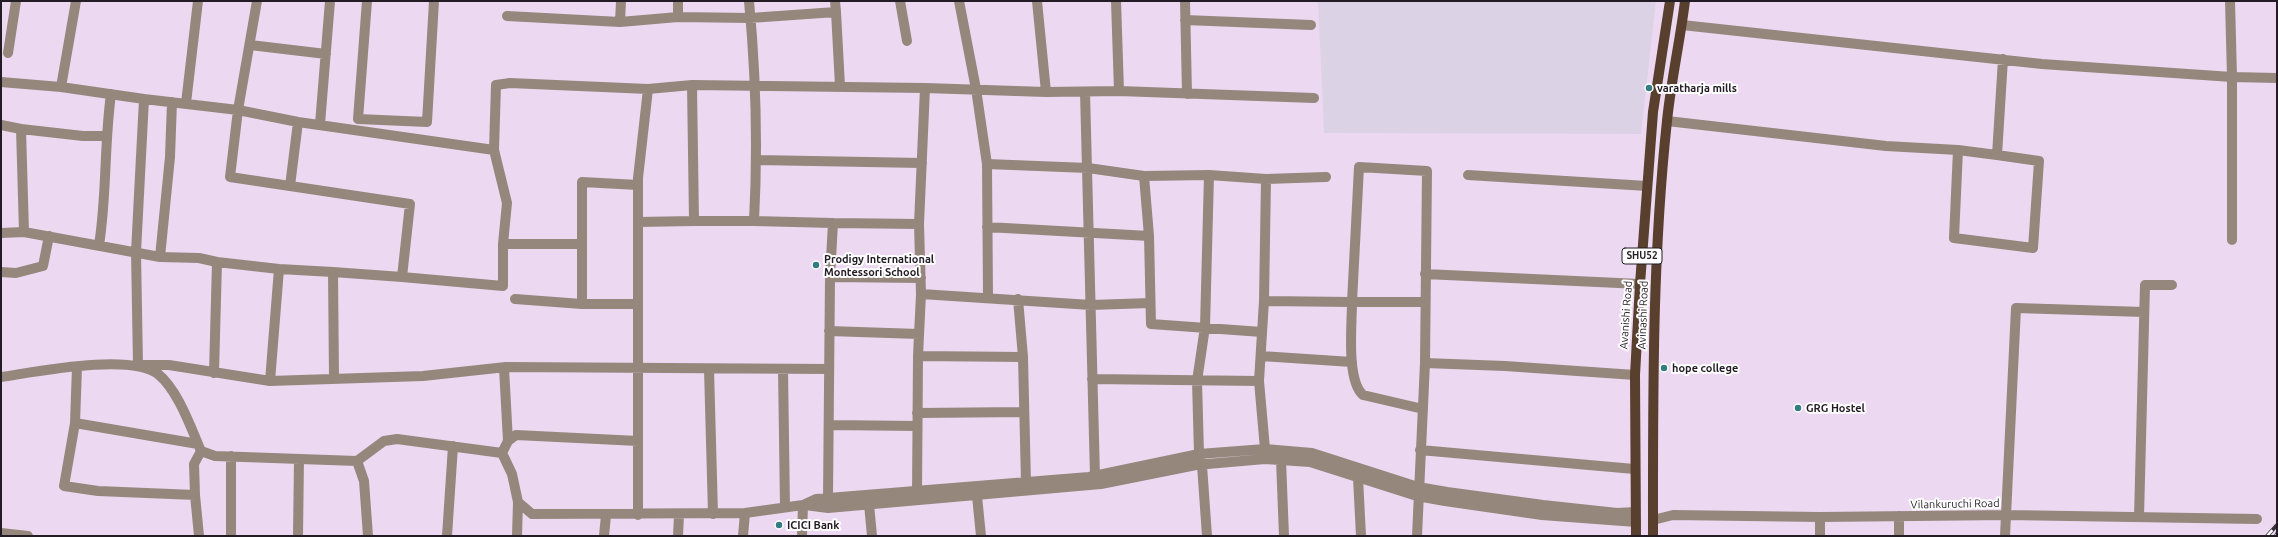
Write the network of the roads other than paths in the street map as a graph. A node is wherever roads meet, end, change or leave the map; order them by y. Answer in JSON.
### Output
{"nodes":[{"id":1,"x":16,"y":1,"type":"edge"},
{"id":2,"x":76,"y":1,"type":"edge"},
{"id":3,"x":198,"y":1,"type":"edge"},
{"id":4,"x":257,"y":1,"type":"edge"},
{"id":5,"x":330,"y":1,"type":"edge"},
{"id":6,"x":367,"y":1,"type":"edge"},
{"id":7,"x":434,"y":1,"type":"edge"},
{"id":8,"x":621,"y":1,"type":"edge"},
{"id":9,"x":678,"y":1,"type":"edge"},
{"id":10,"x":749,"y":1,"type":"edge"},
{"id":11,"x":835,"y":1,"type":"edge"},
{"id":12,"x":900,"y":1,"type":"edge"},
{"id":13,"x":959,"y":1,"type":"edge"},
{"id":14,"x":1037,"y":1,"type":"edge"},
{"id":15,"x":1116,"y":1,"type":"edge"},
{"id":16,"x":1185,"y":1,"type":"edge"},
{"id":17,"x":1670,"y":1,"type":"edge"},
{"id":18,"x":1685,"y":1,"type":"edge"},
{"id":19,"x":2230,"y":1,"type":"edge"},
{"id":20,"x":836,"y":12,"type":"junction"},
{"id":21,"x":507,"y":16,"type":"dead end"},
{"id":22,"x":678,"y":17,"type":"junction"},
{"id":23,"x":750,"y":18,"type":"junction"},
{"id":24,"x":1185,"y":20,"type":"junction"},
{"id":25,"x":620,"y":22,"type":"junction"},
{"id":26,"x":1311,"y":25,"type":"dead end"},
{"id":27,"x":1682,"y":25,"type":"junction"},
{"id":28,"x":907,"y":41,"type":"dead end"},
{"id":29,"x":250,"y":45,"type":"junction"},
{"id":30,"x":8,"y":53,"type":"dead end"},
{"id":31,"x":326,"y":54,"type":"junction"},
{"id":32,"x":2003,"y":59,"type":"junction"},
{"id":33,"x":2232,"y":77,"type":"junction"},
{"id":34,"x":2277,"y":78,"type":"edge"},
{"id":35,"x":1,"y":82,"type":"edge"},
{"id":36,"x":692,"y":85,"type":"junction"},
{"id":37,"x":756,"y":85,"type":"junction"},
{"id":38,"x":840,"y":86,"type":"junction"},
{"id":39,"x":61,"y":87,"type":"junction"},
{"id":40,"x":925,"y":88,"type":"junction"},
{"id":41,"x":976,"y":88,"type":"junction"},
{"id":42,"x":648,"y":89,"type":"junction"},
{"id":43,"x":1119,"y":91,"type":"junction"},
{"id":44,"x":1046,"y":92,"type":"junction"},
{"id":45,"x":1085,"y":92,"type":"junction"},
{"id":46,"x":111,"y":94,"type":"junction"},
{"id":47,"x":1187,"y":94,"type":"junction"},
{"id":48,"x":1314,"y":98,"type":"dead end"},
{"id":49,"x":144,"y":99,"type":"junction"},
{"id":50,"x":172,"y":102,"type":"junction"},
{"id":51,"x":186,"y":103,"type":"junction"},
{"id":52,"x":238,"y":110,"type":"junction"},
{"id":53,"x":1667,"y":121,"type":"junction"},
{"id":54,"x":298,"y":122,"type":"junction"},
{"id":55,"x":320,"y":124,"type":"junction"},
{"id":56,"x":1,"y":125,"type":"edge"},
{"id":57,"x":21,"y":130,"type":"junction"},
{"id":58,"x":105,"y":136,"type":"junction"},
{"id":59,"x":494,"y":150,"type":"junction"},
{"id":60,"x":1958,"y":150,"type":"junction"},
{"id":61,"x":1997,"y":155,"type":"junction"},
{"id":62,"x":757,"y":160,"type":"junction"},
{"id":63,"x":922,"y":163,"type":"junction"},
{"id":64,"x":987,"y":164,"type":"junction"},
{"id":65,"x":1088,"y":168,"type":"junction"},
{"id":66,"x":1209,"y":175,"type":"junction"},
{"id":67,"x":1468,"y":175,"type":"dead end"},
{"id":68,"x":1144,"y":176,"type":"junction"},
{"id":69,"x":1326,"y":177,"type":"dead end"},
{"id":70,"x":1266,"y":179,"type":"junction"},
{"id":71,"x":638,"y":185,"type":"junction"},
{"id":72,"x":290,"y":186,"type":"junction"},
{"id":73,"x":1647,"y":186,"type":"junction"},
{"id":74,"x":694,"y":221,"type":"junction"},
{"id":75,"x":754,"y":221,"type":"junction"},
{"id":76,"x":638,"y":222,"type":"junction"},
{"id":77,"x":833,"y":223,"type":"junction"},
{"id":78,"x":919,"y":224,"type":"junction"},
{"id":79,"x":987,"y":227,"type":"junction"},
{"id":80,"x":24,"y":232,"type":"junction"},
{"id":81,"x":1,"y":233,"type":"edge"},
{"id":82,"x":1090,"y":234,"type":"junction"},
{"id":83,"x":49,"y":236,"type":"junction"},
{"id":84,"x":1149,"y":236,"type":"junction"},
{"id":85,"x":2232,"y":240,"type":"dead end"},
{"id":86,"x":503,"y":244,"type":"junction"},
{"id":87,"x":582,"y":244,"type":"junction"},
{"id":88,"x":99,"y":245,"type":"junction"},
{"id":89,"x":136,"y":252,"type":"junction"},
{"id":90,"x":160,"y":257,"type":"junction"},
{"id":91,"x":217,"y":262,"type":"junction"},
{"id":92,"x":279,"y":269,"type":"junction"},
{"id":93,"x":1,"y":272,"type":"edge"},
{"id":94,"x":333,"y":272,"type":"junction"},
{"id":95,"x":1425,"y":274,"type":"junction"},
{"id":96,"x":402,"y":277,"type":"junction"},
{"id":97,"x":830,"y":277,"type":"junction"},
{"id":98,"x":921,"y":278,"type":"junction"},
{"id":99,"x":1640,"y":284,"type":"junction"},
{"id":100,"x":2172,"y":284,"type":"dead end"},
{"id":101,"x":921,"y":294,"type":"junction"},
{"id":102,"x":988,"y":297,"type":"junction"},
{"id":103,"x":514,"y":299,"type":"dead end"},
{"id":104,"x":1018,"y":299,"type":"junction"},
{"id":105,"x":1264,"y":301,"type":"junction"},
{"id":106,"x":1352,"y":302,"type":"junction"},
{"id":107,"x":1424,"y":302,"type":"junction"},
{"id":108,"x":1150,"y":303,"type":"junction"},
{"id":109,"x":582,"y":304,"type":"junction"},
{"id":110,"x":638,"y":304,"type":"junction"},
{"id":111,"x":1091,"y":304,"type":"junction"},
{"id":112,"x":1639,"y":311,"type":"junction"},
{"id":113,"x":1655,"y":312,"type":"junction"},
{"id":114,"x":2144,"y":312,"type":"junction"},
{"id":115,"x":1205,"y":327,"type":"junction"},
{"id":116,"x":830,"y":331,"type":"junction"},
{"id":117,"x":1262,"y":332,"type":"junction"},
{"id":118,"x":918,"y":334,"type":"junction"},
{"id":119,"x":918,"y":356,"type":"junction"},
{"id":120,"x":1261,"y":356,"type":"junction"},
{"id":121,"x":1023,"y":357,"type":"junction"},
{"id":122,"x":1352,"y":362,"type":"junction"},
{"id":123,"x":1425,"y":363,"type":"junction"},
{"id":124,"x":138,"y":365,"type":"junction"},
{"id":125,"x":77,"y":367,"type":"junction"},
{"id":126,"x":504,"y":368,"type":"junction"},
{"id":127,"x":638,"y":368,"type":"junction"},
{"id":128,"x":709,"y":369,"type":"junction"},
{"id":129,"x":784,"y":369,"type":"junction"},
{"id":130,"x":829,"y":369,"type":"junction"},
{"id":131,"x":214,"y":373,"type":"junction"},
{"id":132,"x":1635,"y":375,"type":"junction"},
{"id":133,"x":1,"y":377,"type":"edge"},
{"id":134,"x":334,"y":378,"type":"junction"},
{"id":135,"x":1092,"y":379,"type":"junction"},
{"id":136,"x":1197,"y":380,"type":"junction"},
{"id":137,"x":270,"y":381,"type":"junction"},
{"id":138,"x":1260,"y":381,"type":"junction"},
{"id":139,"x":1422,"y":409,"type":"junction"},
{"id":140,"x":917,"y":412,"type":"junction"},
{"id":141,"x":1024,"y":412,"type":"junction"},
{"id":142,"x":75,"y":423,"type":"junction"},
{"id":143,"x":829,"y":425,"type":"junction"},
{"id":144,"x":917,"y":426,"type":"junction"},
{"id":145,"x":508,"y":441,"type":"junction"},
{"id":146,"x":638,"y":441,"type":"junction"},
{"id":147,"x":453,"y":446,"type":"junction"},
{"id":148,"x":199,"y":447,"type":"junction"},
{"id":149,"x":1265,"y":449,"type":"junction"},
{"id":150,"x":1420,"y":450,"type":"junction"},
{"id":151,"x":502,"y":452,"type":"junction"},
{"id":152,"x":1199,"y":454,"type":"junction"},
{"id":153,"x":231,"y":456,"type":"junction"},
{"id":154,"x":299,"y":459,"type":"junction"},
{"id":155,"x":1280,"y":460,"type":"junction"},
{"id":156,"x":357,"y":461,"type":"junction"},
{"id":157,"x":1202,"y":465,"type":"junction"},
{"id":158,"x":1634,"y":468,"type":"junction"},
{"id":159,"x":1095,"y":476,"type":"junction"},
{"id":160,"x":1358,"y":478,"type":"junction"},
{"id":161,"x":1026,"y":482,"type":"junction"},
{"id":162,"x":1418,"y":487,"type":"junction"},
{"id":163,"x":917,"y":490,"type":"junction"},
{"id":164,"x":195,"y":495,"type":"junction"},
{"id":165,"x":977,"y":496,"type":"junction"},
{"id":166,"x":1420,"y":497,"type":"junction"},
{"id":167,"x":828,"y":498,"type":"junction"},
{"id":168,"x":916,"y":501,"type":"junction"},
{"id":169,"x":518,"y":502,"type":"junction"},
{"id":170,"x":870,"y":504,"type":"junction"},
{"id":171,"x":803,"y":505,"type":"junction"},
{"id":172,"x":785,"y":507,"type":"junction"},
{"id":173,"x":745,"y":513,"type":"junction"},
{"id":174,"x":713,"y":514,"type":"junction"},
{"id":175,"x":606,"y":515,"type":"junction"},
{"id":176,"x":638,"y":515,"type":"junction"},
{"id":177,"x":679,"y":515,"type":"junction"},
{"id":178,"x":2007,"y":515,"type":"junction"},
{"id":179,"x":1653,"y":516,"type":"junction"},
{"id":180,"x":1899,"y":516,"type":"junction"},
{"id":181,"x":1635,"y":517,"type":"junction"},
{"id":182,"x":1820,"y":517,"type":"junction"},
{"id":183,"x":2139,"y":517,"type":"junction"},
{"id":184,"x":2257,"y":519,"type":"dead end"},
{"id":185,"x":1,"y":534,"type":"edge"},
{"id":186,"x":28,"y":536,"type":"edge"},
{"id":187,"x":199,"y":536,"type":"edge"},
{"id":188,"x":231,"y":536,"type":"edge"},
{"id":189,"x":298,"y":536,"type":"edge"},
{"id":190,"x":368,"y":536,"type":"edge"},
{"id":191,"x":447,"y":536,"type":"edge"},
{"id":192,"x":517,"y":536,"type":"edge"},
{"id":193,"x":604,"y":536,"type":"edge"},
{"id":194,"x":678,"y":536,"type":"edge"},
{"id":195,"x":744,"y":536,"type":"edge"},
{"id":196,"x":802,"y":536,"type":"edge"},
{"id":197,"x":872,"y":536,"type":"edge"},
{"id":198,"x":981,"y":536,"type":"edge"},
{"id":199,"x":1207,"y":536,"type":"edge"},
{"id":200,"x":1284,"y":536,"type":"edge"},
{"id":201,"x":1361,"y":536,"type":"edge"},
{"id":202,"x":1417,"y":536,"type":"edge"},
{"id":203,"x":1636,"y":536,"type":"edge"},
{"id":204,"x":1652,"y":536,"type":"edge"},
{"id":205,"x":1820,"y":536,"type":"edge"},
{"id":206,"x":1899,"y":536,"type":"edge"},
{"id":207,"x":2005,"y":536,"type":"edge"}],
"edges":[{"from":1,"to":30,"type":"street"},
{"from":2,"to":39,"type":"street"},
{"from":3,"to":51,"type":"street"},
{"from":4,"to":29,"type":"street"},
{"from":5,"to":31,"type":"street"},
{"from":6,"to":7,"type":"street"},
{"from":8,"to":25,"type":"street"},
{"from":9,"to":22,"type":"street"},
{"from":10,"to":23,"type":"street"},
{"from":11,"to":20,"type":"street"},
{"from":12,"to":28,"type":"street"},
{"from":13,"to":41,"type":"street"},
{"from":14,"to":44,"type":"street"},
{"from":15,"to":43,"type":"street"},
{"from":16,"to":24,"type":"street"},
{"from":17,"to":73,"type":"main road","name":"Avanishi Road","number":"SHU52"},
{"from":18,"to":27,"type":"main road","name":"Avinashi Road","number":"SHU52"},
{"from":19,"to":33,"type":"street"},
{"from":20,"to":23,"type":"street"},
{"from":20,"to":38,"type":"street"},
{"from":21,"to":25,"type":"street"},
{"from":22,"to":23,"type":"street"},
{"from":22,"to":25,"type":"street"},
{"from":23,"to":37,"type":"street"},
{"from":24,"to":26,"type":"street"},
{"from":24,"to":47,"type":"street"},
{"from":27,"to":32,"type":"street"},
{"from":27,"to":53,"type":"main road","name":"Avinashi Road","number":"SHU52"},
{"from":29,"to":31,"type":"street"},
{"from":29,"to":52,"type":"street"},
{"from":31,"to":55,"type":"street"},
{"from":32,"to":33,"type":"street"},
{"from":32,"to":61,"type":"street"},
{"from":33,"to":34,"type":"street"},
{"from":33,"to":85,"type":"street"},
{"from":35,"to":39,"type":"street"},
{"from":36,"to":37,"type":"street"},
{"from":36,"to":42,"type":"street"},
{"from":36,"to":74,"type":"street"},
{"from":37,"to":38,"type":"street"},
{"from":37,"to":62,"type":"street"},
{"from":38,"to":40,"type":"street"},
{"from":39,"to":46,"type":"street"},
{"from":40,"to":41,"type":"street"},
{"from":40,"to":63,"type":"street"},
{"from":41,"to":44,"type":"street"},
{"from":41,"to":64,"type":"street"},
{"from":42,"to":59,"type":"street"},
{"from":42,"to":71,"type":"street"},
{"from":43,"to":45,"type":"street"},
{"from":43,"to":47,"type":"street"},
{"from":44,"to":45,"type":"street"},
{"from":45,"to":65,"type":"street"},
{"from":46,"to":49,"type":"street"},
{"from":46,"to":58,"type":"street"},
{"from":47,"to":48,"type":"street"},
{"from":49,"to":50,"type":"street"},
{"from":49,"to":89,"type":"street"},
{"from":50,"to":51,"type":"street"},
{"from":50,"to":90,"type":"street"},
{"from":51,"to":52,"type":"street"},
{"from":52,"to":54,"type":"street"},
{"from":52,"to":72,"type":"street"},
{"from":53,"to":60,"type":"street"},
{"from":53,"to":113,"type":"main road","name":"Avinashi Road","number":"SHU52"},
{"from":54,"to":55,"type":"street"},
{"from":54,"to":72,"type":"street"},
{"from":55,"to":59,"type":"street"},
{"from":56,"to":57,"type":"street"},
{"from":57,"to":58,"type":"street"},
{"from":57,"to":80,"type":"street"},
{"from":58,"to":88,"type":"street"},
{"from":59,"to":86,"type":"street"},
{"from":60,"to":61,"type":"street"},
{"from":60,"to":61,"type":"street"},
{"from":62,"to":63,"type":"street"},
{"from":62,"to":75,"type":"street"},
{"from":63,"to":78,"type":"street"},
{"from":64,"to":65,"type":"street"},
{"from":64,"to":79,"type":"street"},
{"from":65,"to":68,"type":"street"},
{"from":65,"to":82,"type":"street"},
{"from":66,"to":68,"type":"street"},
{"from":66,"to":70,"type":"street"},
{"from":66,"to":115,"type":"street"},
{"from":67,"to":73,"type":"street"},
{"from":68,"to":84,"type":"street"},
{"from":69,"to":70,"type":"street"},
{"from":70,"to":105,"type":"street"},
{"from":71,"to":76,"type":"street"},
{"from":71,"to":87,"type":"street"},
{"from":72,"to":96,"type":"street"},
{"from":73,"to":99,"type":"main road","name":"Avanishi Road","number":"SHU52"},
{"from":74,"to":75,"type":"street"},
{"from":74,"to":76,"type":"street"},
{"from":75,"to":77,"type":"street"},
{"from":76,"to":110,"type":"street"},
{"from":77,"to":78,"type":"street"},
{"from":77,"to":97,"type":"street"},
{"from":78,"to":98,"type":"street"},
{"from":79,"to":82,"type":"street"},
{"from":79,"to":102,"type":"street"},
{"from":80,"to":81,"type":"street"},
{"from":80,"to":83,"type":"street"},
{"from":82,"to":84,"type":"street"},
{"from":82,"to":111,"type":"street"},
{"from":83,"to":88,"type":"street"},
{"from":83,"to":93,"type":"street"},
{"from":84,"to":108,"type":"street"},
{"from":86,"to":87,"type":"street"},
{"from":86,"to":96,"type":"street"},
{"from":87,"to":109,"type":"street"},
{"from":88,"to":89,"type":"street"},
{"from":89,"to":90,"type":"street"},
{"from":89,"to":124,"type":"street"},
{"from":90,"to":91,"type":"street"},
{"from":91,"to":92,"type":"street"},
{"from":91,"to":131,"type":"street"},
{"from":92,"to":94,"type":"street"},
{"from":92,"to":137,"type":"street"},
{"from":94,"to":96,"type":"street"},
{"from":94,"to":134,"type":"street"},
{"from":95,"to":99,"type":"street"},
{"from":95,"to":106,"type":"street"},
{"from":95,"to":107,"type":"street"},
{"from":97,"to":98,"type":"street"},
{"from":97,"to":116,"type":"street"},
{"from":98,"to":101,"type":"street"},
{"from":99,"to":112,"type":"main road","name":"Avanishi Road","number":"SHU52"},
{"from":100,"to":114,"type":"street"},
{"from":101,"to":102,"type":"street"},
{"from":101,"to":118,"type":"street"},
{"from":102,"to":104,"type":"street"},
{"from":103,"to":109,"type":"street"},
{"from":104,"to":111,"type":"street"},
{"from":104,"to":121,"type":"street"},
{"from":105,"to":106,"type":"street"},
{"from":105,"to":117,"type":"street"},
{"from":106,"to":107,"type":"street"},
{"from":106,"to":122,"type":"street"},
{"from":107,"to":123,"type":"street"},
{"from":108,"to":111,"type":"street"},
{"from":108,"to":115,"type":"street"},
{"from":109,"to":110,"type":"street"},
{"from":110,"to":127,"type":"street"},
{"from":111,"to":135,"type":"street"},
{"from":112,"to":113,"type":"main road"},
{"from":112,"to":132,"type":"main road","name":"Avanishi Road","number":"SHU52"},
{"from":113,"to":179,"type":"main road","name":"Avinashi Road","number":"SHU52"},
{"from":114,"to":178,"type":"street"},
{"from":114,"to":183,"type":"street"},
{"from":115,"to":117,"type":"street"},
{"from":115,"to":136,"type":"street"},
{"from":116,"to":118,"type":"street"},
{"from":116,"to":130,"type":"street"},
{"from":117,"to":120,"type":"street"},
{"from":118,"to":119,"type":"street"},
{"from":119,"to":121,"type":"street"},
{"from":119,"to":140,"type":"street"},
{"from":120,"to":122,"type":"street"},
{"from":120,"to":138,"type":"street"},
{"from":121,"to":141,"type":"street"},
{"from":122,"to":139,"type":"street"},
{"from":123,"to":132,"type":"street"},
{"from":123,"to":139,"type":"street"},
{"from":124,"to":125,"type":"street"},
{"from":124,"to":131,"type":"street"},
{"from":124,"to":148,"type":"street"},
{"from":125,"to":133,"type":"street"},
{"from":125,"to":142,"type":"street"},
{"from":126,"to":127,"type":"street"},
{"from":126,"to":134,"type":"street"},
{"from":126,"to":145,"type":"street"},
{"from":127,"to":128,"type":"street"},
{"from":127,"to":146,"type":"street"},
{"from":128,"to":129,"type":"street"},
{"from":128,"to":174,"type":"street"},
{"from":129,"to":130,"type":"street"},
{"from":129,"to":172,"type":"street"},
{"from":130,"to":143,"type":"street"},
{"from":131,"to":137,"type":"street"},
{"from":132,"to":158,"type":"main road","name":"Avanishi Road","number":"SHU52"},
{"from":134,"to":137,"type":"street"},
{"from":135,"to":136,"type":"street"},
{"from":135,"to":159,"type":"street"},
{"from":136,"to":138,"type":"street"},
{"from":136,"to":152,"type":"street"},
{"from":138,"to":149,"type":"street"},
{"from":139,"to":150,"type":"street"},
{"from":140,"to":141,"type":"street"},
{"from":140,"to":144,"type":"street"},
{"from":141,"to":161,"type":"street"},
{"from":142,"to":148,"type":"street"},
{"from":142,"to":164,"type":"street"},
{"from":143,"to":144,"type":"street"},
{"from":143,"to":167,"type":"street"},
{"from":144,"to":163,"type":"street"},
{"from":145,"to":146,"type":"street"},
{"from":145,"to":151,"type":"street"},
{"from":146,"to":176,"type":"street"},
{"from":147,"to":151,"type":"street"},
{"from":147,"to":156,"type":"street"},
{"from":147,"to":191,"type":"street"},
{"from":148,"to":153,"type":"street"},
{"from":148,"to":164,"type":"street"},
{"from":149,"to":152,"type":"street"},
{"from":149,"to":162,"type":"street"},
{"from":150,"to":158,"type":"street"},
{"from":150,"to":162,"type":"street"},
{"from":151,"to":169,"type":"street"},
{"from":152,"to":157,"type":"street"},
{"from":152,"to":159,"type":"street"},
{"from":153,"to":154,"type":"street"},
{"from":153,"to":188,"type":"street"},
{"from":154,"to":156,"type":"street"},
{"from":154,"to":189,"type":"street"},
{"from":155,"to":157,"type":"street"},
{"from":155,"to":160,"type":"street"},
{"from":155,"to":200,"type":"street"},
{"from":156,"to":190,"type":"street"},
{"from":157,"to":165,"type":"street"},
{"from":157,"to":199,"type":"street"},
{"from":158,"to":181,"type":"main road","name":"Avanishi Road","number":"SHU52"},
{"from":159,"to":161,"type":"street"},
{"from":160,"to":166,"type":"street"},
{"from":160,"to":201,"type":"street"},
{"from":161,"to":163,"type":"street"},
{"from":162,"to":166,"type":"street"},
{"from":162,"to":181,"type":"street"},
{"from":163,"to":167,"type":"street"},
{"from":163,"to":168,"type":"street"},
{"from":164,"to":187,"type":"street"},
{"from":165,"to":168,"type":"street"},
{"from":165,"to":198,"type":"street"},
{"from":166,"to":181,"type":"street"},
{"from":166,"to":202,"type":"street"},
{"from":167,"to":171,"type":"street"},
{"from":168,"to":170,"type":"street"},
{"from":169,"to":175,"type":"street"},
{"from":169,"to":192,"type":"street"},
{"from":170,"to":171,"type":"street"},
{"from":170,"to":197,"type":"street"},
{"from":171,"to":172,"type":"street"},
{"from":171,"to":196,"type":"street"},
{"from":172,"to":173,"type":"street"},
{"from":173,"to":174,"type":"street"},
{"from":173,"to":195,"type":"street"},
{"from":174,"to":177,"type":"street"},
{"from":175,"to":176,"type":"street"},
{"from":175,"to":193,"type":"street"},
{"from":176,"to":177,"type":"street"},
{"from":177,"to":194,"type":"street"},
{"from":178,"to":180,"type":"street","name":"Vilankuruchi Road"},
{"from":178,"to":183,"type":"street","name":"Vilankuruchi Road"},
{"from":178,"to":207,"type":"street"},
{"from":179,"to":182,"type":"street","name":"Vilankuruchi Road"},
{"from":179,"to":204,"type":"main road","name":"Avinashi Road","number":"SHU52"},
{"from":180,"to":182,"type":"street","name":"Vilankuruchi Road"},
{"from":180,"to":206,"type":"street"},
{"from":181,"to":203,"type":"main road","name":"Avanishi Road","number":"SHU52"},
{"from":182,"to":205,"type":"street"},
{"from":183,"to":184,"type":"street","name":"Vilankuruchi Road"},
{"from":185,"to":186,"type":"street"}]}
